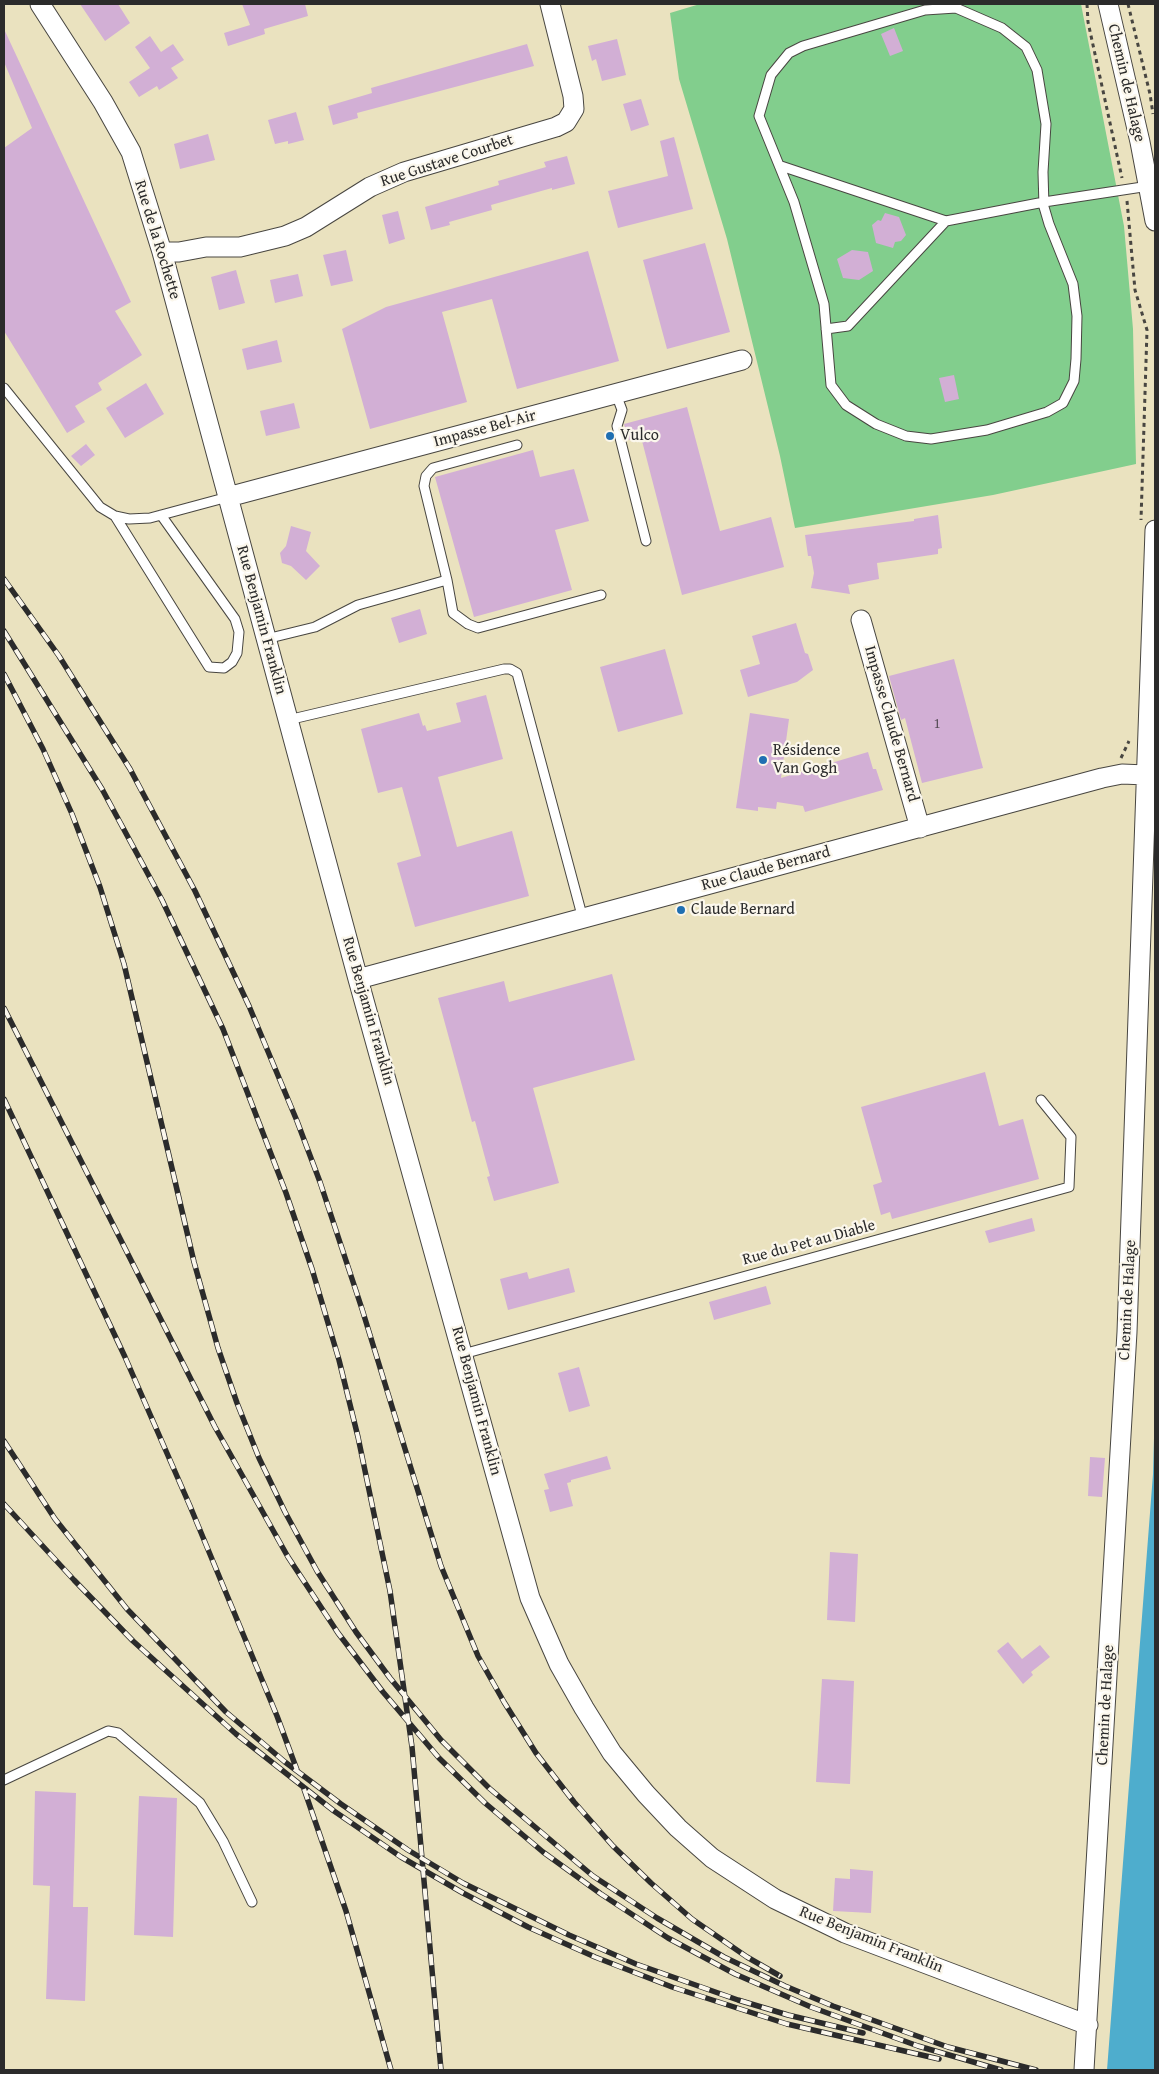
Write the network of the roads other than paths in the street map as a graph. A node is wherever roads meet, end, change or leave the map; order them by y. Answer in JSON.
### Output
{"nodes":[{"id":1,"x":40,"y":4,"type":"edge"},
{"id":2,"x":550,"y":4,"type":"edge"},
{"id":3,"x":1108,"y":4,"type":"edge"},
{"id":4,"x":781,"y":166,"type":"junction"},
{"id":5,"x":1148,"y":186,"type":"junction"},
{"id":6,"x":1044,"y":202,"type":"junction"},
{"id":7,"x":946,"y":221,"type":"junction"},
{"id":8,"x":1155,"y":221,"type":"edge"},
{"id":9,"x":162,"y":252,"type":"junction"},
{"id":10,"x":826,"y":329,"type":"junction"},
{"id":11,"x":742,"y":360,"type":"dead end"},
{"id":12,"x":4,"y":388,"type":"edge"},
{"id":13,"x":616,"y":394,"type":"junction"},
{"id":14,"x":517,"y":444,"type":"dead end"},
{"id":15,"x":228,"y":497,"type":"junction"},
{"id":16,"x":161,"y":515,"type":"junction"},
{"id":17,"x":115,"y":516,"type":"junction"},
{"id":18,"x":1155,"y":530,"type":"edge"},
{"id":19,"x":646,"y":541,"type":"dead end"},
{"id":20,"x":447,"y":580,"type":"junction"},
{"id":21,"x":601,"y":595,"type":"dead end"},
{"id":22,"x":861,"y":620,"type":"dead end"},
{"id":23,"x":266,"y":639,"type":"junction"},
{"id":24,"x":288,"y":720,"type":"junction"},
{"id":25,"x":1146,"y":775,"type":"junction"},
{"id":26,"x":920,"y":828,"type":"junction"},
{"id":27,"x":583,"y":919,"type":"junction"},
{"id":28,"x":358,"y":979,"type":"junction"},
{"id":29,"x":1041,"y":1100,"type":"dead end"},
{"id":30,"x":463,"y":1354,"type":"junction"},
{"id":31,"x":4,"y":1780,"type":"edge"},
{"id":32,"x":252,"y":1902,"type":"dead end"},
{"id":33,"x":1088,"y":2025,"type":"junction"},
{"id":34,"x":1084,"y":2070,"type":"edge"}],
"edges":[{"from":1,"to":9,"type":"street","name":"Rue de la Rochette"},
{"from":2,"to":9,"type":"street","name":"Rue Gustave Courbet"},
{"from":3,"to":5,"type":"street","name":"Chemin de Halage"},
{"from":4,"to":6,"type":"lane"},
{"from":4,"to":7,"type":"lane"},
{"from":4,"to":10,"type":"lane"},
{"from":5,"to":6,"type":"lane"},
{"from":5,"to":8,"type":"street","name":"Chemin de Halage"},
{"from":6,"to":7,"type":"lane"},
{"from":6,"to":10,"type":"lane"},
{"from":7,"to":10,"type":"lane"},
{"from":9,"to":15,"type":"street","name":"Rue de la Rochette"},
{"from":11,"to":13,"type":"street","name":"Impasse Bel-Air"},
{"from":12,"to":17,"type":"lane"},
{"from":13,"to":15,"type":"street","name":"Impasse Bel-Air"},
{"from":13,"to":19,"type":"lane"},
{"from":14,"to":20,"type":"lane"},
{"from":15,"to":16,"type":"lane"},
{"from":15,"to":23,"type":"street","name":"Rue Benjamin Franklin"},
{"from":16,"to":17,"type":"lane"},
{"from":16,"to":17,"type":"lane"},
{"from":18,"to":25,"type":"street","name":"Chemin de Halage"},
{"from":20,"to":21,"type":"lane"},
{"from":20,"to":23,"type":"lane"},
{"from":22,"to":26,"type":"street","name":"Impasse Claude Bernard"},
{"from":23,"to":24,"type":"street","name":"Rue Benjamin Franklin"},
{"from":24,"to":27,"type":"lane"},
{"from":24,"to":28,"type":"street","name":"Rue Benjamin Franklin"},
{"from":25,"to":26,"type":"street","name":"Rue Claude Bernard"},
{"from":25,"to":33,"type":"street","name":"Chemin de Halage"},
{"from":26,"to":27,"type":"street","name":"Rue Claude Bernard"},
{"from":27,"to":28,"type":"street","name":"Rue Claude Bernard"},
{"from":28,"to":30,"type":"street","name":"Rue Benjamin Franklin"},
{"from":29,"to":30,"type":"lane","name":"Rue du Pet au Diable"},
{"from":30,"to":33,"type":"street","name":"Rue Benjamin Franklin"},
{"from":31,"to":32,"type":"lane"},
{"from":33,"to":34,"type":"street","name":"Chemin de Halage"}]}
